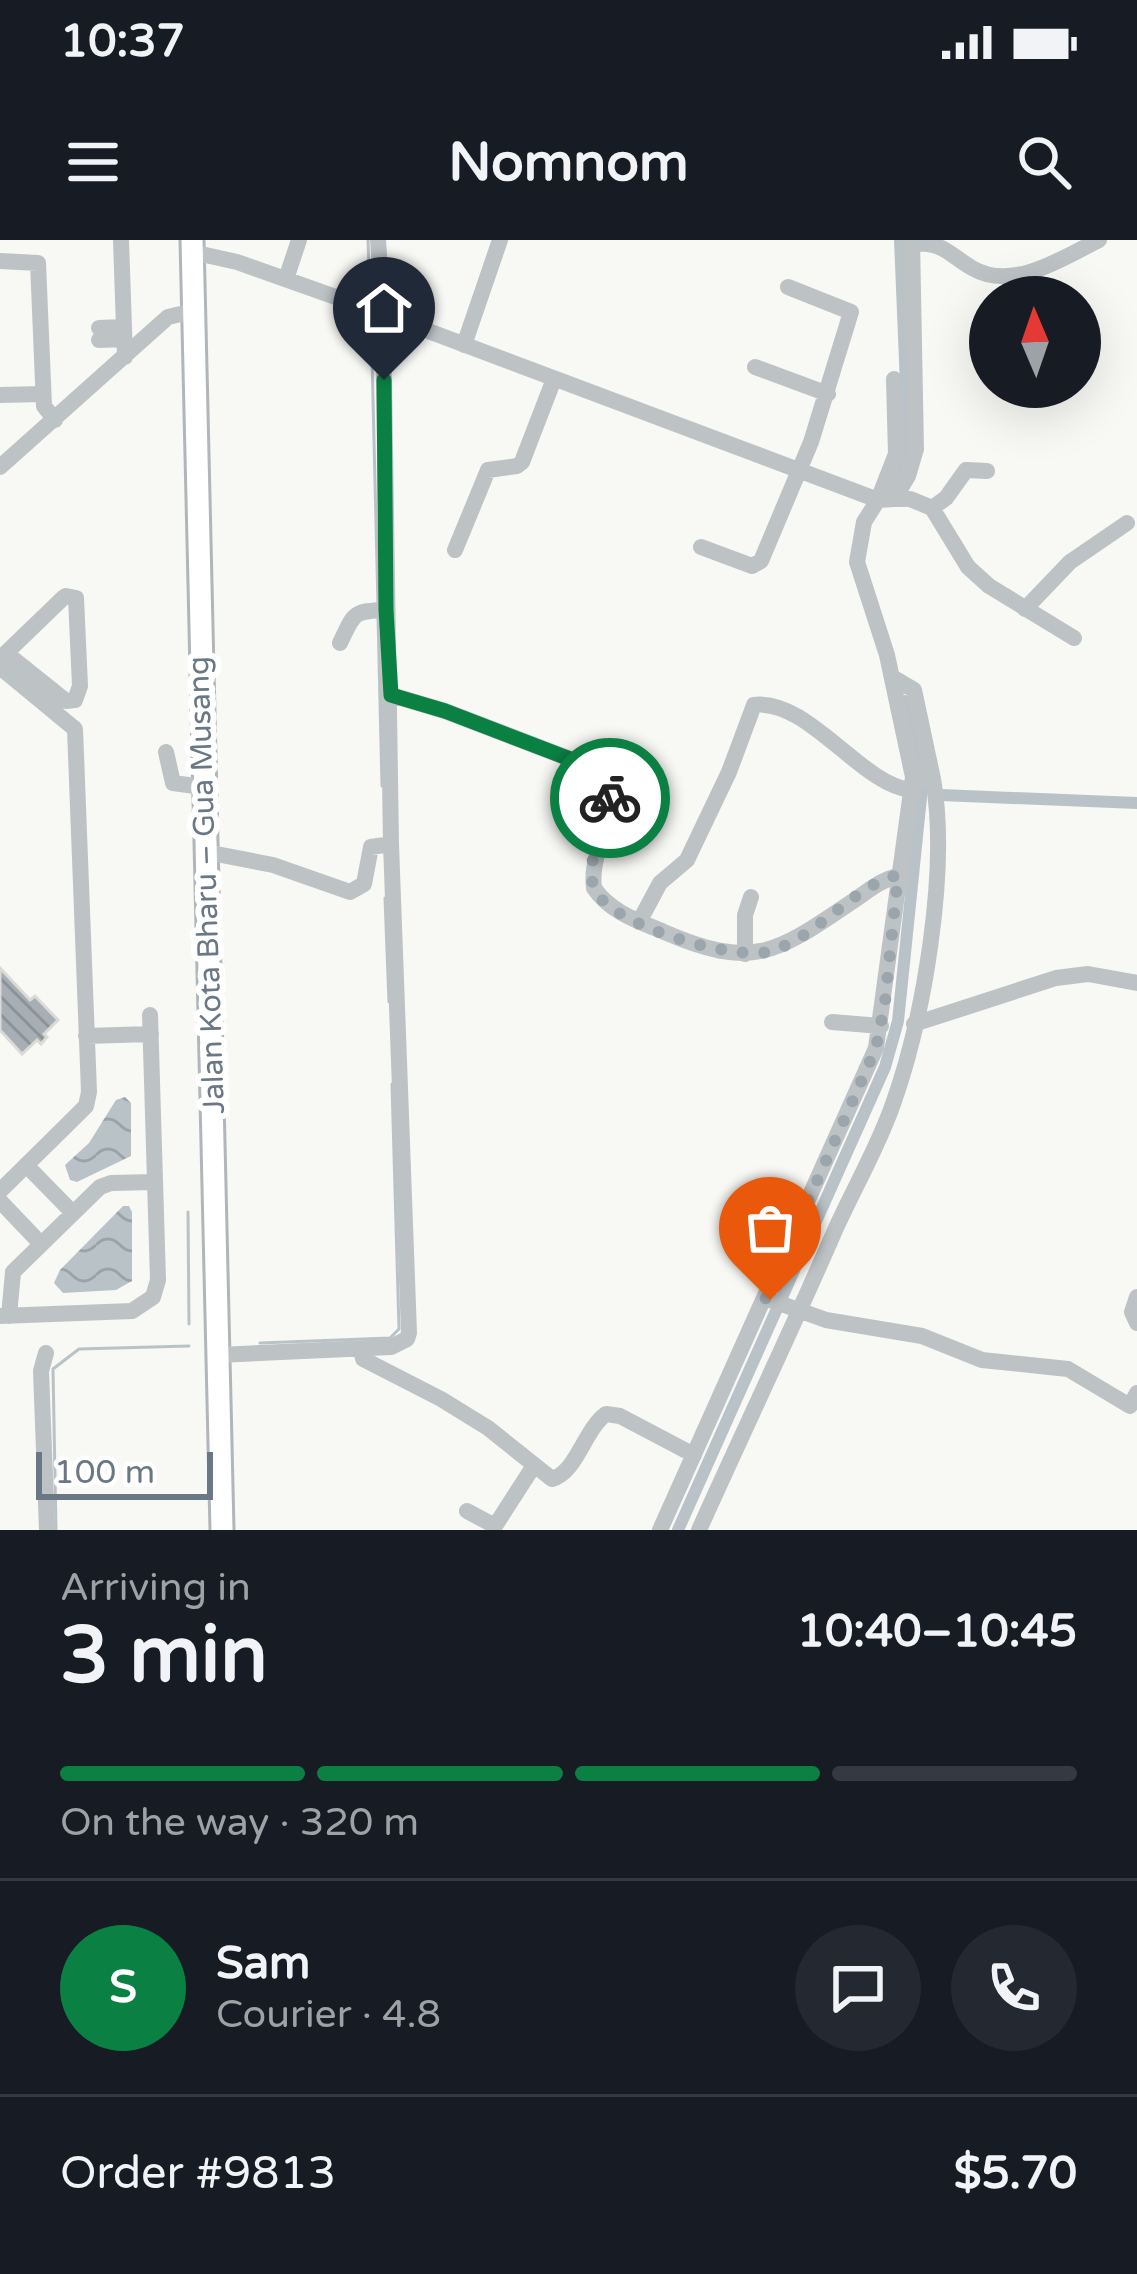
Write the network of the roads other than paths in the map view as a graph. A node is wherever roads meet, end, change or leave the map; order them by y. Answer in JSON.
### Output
{"nodes":[{"id":1,"x":121,"y":240,"type":"edge"},
{"id":2,"x":299,"y":240,"type":"edge"},
{"id":3,"x":378,"y":240,"type":"edge"},
{"id":4,"x":500,"y":240,"type":"edge"},
{"id":5,"x":1099,"y":240,"type":"edge"},
{"id":6,"x":912,"y":242,"type":"edge"},
{"id":7,"x":192,"y":246,"type":"edge"},
{"id":8,"x":0,"y":261,"type":"edge"},
{"id":9,"x":286,"y":279,"type":"junction"},
{"id":10,"x":788,"y":287,"type":"dead end"},
{"id":11,"x":193,"y":311,"type":"junction"},
{"id":12,"x":373,"y":311,"type":"junction"},
{"id":13,"x":99,"y":334,"type":"dead end"},
{"id":14,"x":124,"y":341,"type":"junction"},
{"id":15,"x":464,"y":345,"type":"junction"},
{"id":16,"x":754,"y":367,"type":"dead end"},
{"id":17,"x":554,"y":379,"type":"junction"},
{"id":18,"x":894,"y":379,"type":"dead end"},
{"id":19,"x":43,"y":394,"type":"junction"},
{"id":20,"x":828,"y":394,"type":"junction"},
{"id":21,"x":0,"y":395,"type":"edge"},
{"id":22,"x":55,"y":420,"type":"junction"},
{"id":23,"x":0,"y":467,"type":"edge"},
{"id":24,"x":987,"y":471,"type":"dead end"},
{"id":25,"x":798,"y":472,"type":"junction"},
{"id":26,"x":886,"y":500,"type":"junction"},
{"id":27,"x":932,"y":508,"type":"junction"},
{"id":28,"x":1127,"y":523,"type":"dead end"},
{"id":29,"x":701,"y":548,"type":"dead end"},
{"id":30,"x":455,"y":550,"type":"dead end"},
{"id":31,"x":1025,"y":609,"type":"junction"},
{"id":32,"x":379,"y":610,"type":"junction"},
{"id":33,"x":1074,"y":638,"type":"dead end"},
{"id":34,"x":340,"y":643,"type":"dead end"},
{"id":35,"x":2,"y":660,"type":"edge"},
{"id":36,"x":892,"y":677,"type":"junction"},
{"id":37,"x":391,"y":695,"type":"junction"},
{"id":38,"x":166,"y":752,"type":"dead end"},
{"id":39,"x":933,"y":779,"type":"junction"},
{"id":40,"x":912,"y":784,"type":"junction"},
{"id":41,"x":203,"y":787,"type":"junction"},
{"id":42,"x":385,"y":844,"type":"junction"},
{"id":43,"x":206,"y":852,"type":"junction"},
{"id":44,"x":898,"y":875,"type":"junction"},
{"id":45,"x":751,"y":897,"type":"dead end"},
{"id":46,"x":640,"y":922,"type":"junction"},
{"id":47,"x":745,"y":954,"type":"junction"},
{"id":48,"x":1137,"y":983,"type":"edge"},
{"id":49,"x":150,"y":1015,"type":"dead end"},
{"id":50,"x":832,"y":1022,"type":"dead end"},
{"id":51,"x":914,"y":1024,"type":"junction"},
{"id":52,"x":881,"y":1027,"type":"junction"},
{"id":53,"x":151,"y":1034,"type":"junction"},
{"id":54,"x":86,"y":1036,"type":"junction"},
{"id":55,"x":26,"y":1166,"type":"junction"},
{"id":56,"x":155,"y":1182,"type":"junction"},
{"id":57,"x":0,"y":1190,"type":"edge"},
{"id":58,"x":0,"y":1201,"type":"edge"},
{"id":59,"x":73,"y":1213,"type":"junction"},
{"id":60,"x":41,"y":1244,"type":"junction"},
{"id":61,"x":1137,"y":1297,"type":"edge"},
{"id":62,"x":768,"y":1299,"type":"junction"},
{"id":63,"x":797,"y":1312,"type":"junction"},
{"id":64,"x":5,"y":1316,"type":"edge"},
{"id":65,"x":1137,"y":1323,"type":"edge"},
{"id":66,"x":361,"y":1349,"type":"junction"},
{"id":67,"x":46,"y":1353,"type":"dead end"},
{"id":68,"x":218,"y":1355,"type":"junction"},
{"id":69,"x":1134,"y":1403,"type":"edge"},
{"id":70,"x":694,"y":1455,"type":"junction"},
{"id":71,"x":533,"y":1467,"type":"junction"},
{"id":72,"x":467,"y":1511,"type":"dead end"},
{"id":73,"x":47,"y":1530,"type":"edge"},
{"id":74,"x":222,"y":1530,"type":"edge"},
{"id":75,"x":660,"y":1530,"type":"edge"},
{"id":76,"x":699,"y":1530,"type":"edge"}],
"edges":[{"from":1,"to":14,"type":"street"},
{"from":2,"to":9,"type":"street"},
{"from":3,"to":12,"type":"street"},
{"from":4,"to":15,"type":"street"},
{"from":5,"to":6,"type":"street"},
{"from":6,"to":26,"type":"street"},
{"from":7,"to":9,"type":"street"},
{"from":7,"to":11,"type":"main road","name":"Jalan Kota Bharu – Gua Musang"},
{"from":8,"to":19,"type":"street"},
{"from":9,"to":12,"type":"street"},
{"from":10,"to":20,"type":"street"},
{"from":11,"to":14,"type":"street"},
{"from":11,"to":41,"type":"main road","name":"Jalan Kota Bharu – Gua Musang"},
{"from":12,"to":15,"type":"street"},
{"from":12,"to":32,"type":"street"},
{"from":13,"to":14,"type":"street"},
{"from":14,"to":22,"type":"street"},
{"from":15,"to":17,"type":"street"},
{"from":16,"to":20,"type":"street"},
{"from":17,"to":25,"type":"street"},
{"from":17,"to":30,"type":"street"},
{"from":18,"to":26,"type":"street"},
{"from":19,"to":21,"type":"street"},
{"from":19,"to":22,"type":"street"},
{"from":20,"to":25,"type":"street"},
{"from":22,"to":23,"type":"street"},
{"from":24,"to":27,"type":"street"},
{"from":25,"to":26,"type":"street"},
{"from":25,"to":29,"type":"street"},
{"from":26,"to":27,"type":"street"},
{"from":26,"to":36,"type":"street"},
{"from":27,"to":31,"type":"street"},
{"from":28,"to":31,"type":"street"},
{"from":31,"to":33,"type":"street"},
{"from":32,"to":34,"type":"street"},
{"from":32,"to":37,"type":"street"},
{"from":35,"to":35,"type":"street"},
{"from":35,"to":54,"type":"street"},
{"from":36,"to":39,"type":"street"},
{"from":36,"to":40,"type":"street"},
{"from":37,"to":42,"type":"street"},
{"from":37,"to":46,"type":"street"},
{"from":38,"to":41,"type":"street"},
{"from":39,"to":40,"type":"street"},
{"from":39,"to":51,"type":"street"},
{"from":40,"to":44,"type":"street"},
{"from":40,"to":46,"type":"street"},
{"from":41,"to":43,"type":"main road","name":"Jalan Kota Bharu – Gua Musang"},
{"from":42,"to":43,"type":"street"},
{"from":42,"to":66,"type":"street"},
{"from":43,"to":68,"type":"main road","name":"Jalan Kota Bharu – Gua Musang"},
{"from":44,"to":47,"type":"street"},
{"from":44,"to":52,"type":"street"},
{"from":45,"to":47,"type":"street"},
{"from":46,"to":47,"type":"street"},
{"from":48,"to":51,"type":"street"},
{"from":49,"to":53,"type":"street"},
{"from":50,"to":52,"type":"street"},
{"from":51,"to":63,"type":"street"},
{"from":52,"to":62,"type":"street"},
{"from":53,"to":54,"type":"street"},
{"from":53,"to":56,"type":"street"},
{"from":54,"to":55,"type":"street"},
{"from":55,"to":57,"type":"street"},
{"from":55,"to":59,"type":"street"},
{"from":56,"to":59,"type":"street"},
{"from":56,"to":64,"type":"street"},
{"from":58,"to":60,"type":"street"},
{"from":59,"to":60,"type":"street"},
{"from":60,"to":64,"type":"street"},
{"from":61,"to":65,"type":"street"},
{"from":62,"to":63,"type":"street"},
{"from":62,"to":70,"type":"street"},
{"from":63,"to":69,"type":"street"},
{"from":63,"to":76,"type":"street"},
{"from":66,"to":68,"type":"street"},
{"from":66,"to":71,"type":"street"},
{"from":67,"to":73,"type":"street"},
{"from":68,"to":74,"type":"main road","name":"Jalan Kota Bharu – Gua Musang"},
{"from":70,"to":71,"type":"street"},
{"from":70,"to":75,"type":"street"},
{"from":71,"to":72,"type":"street"}]}
